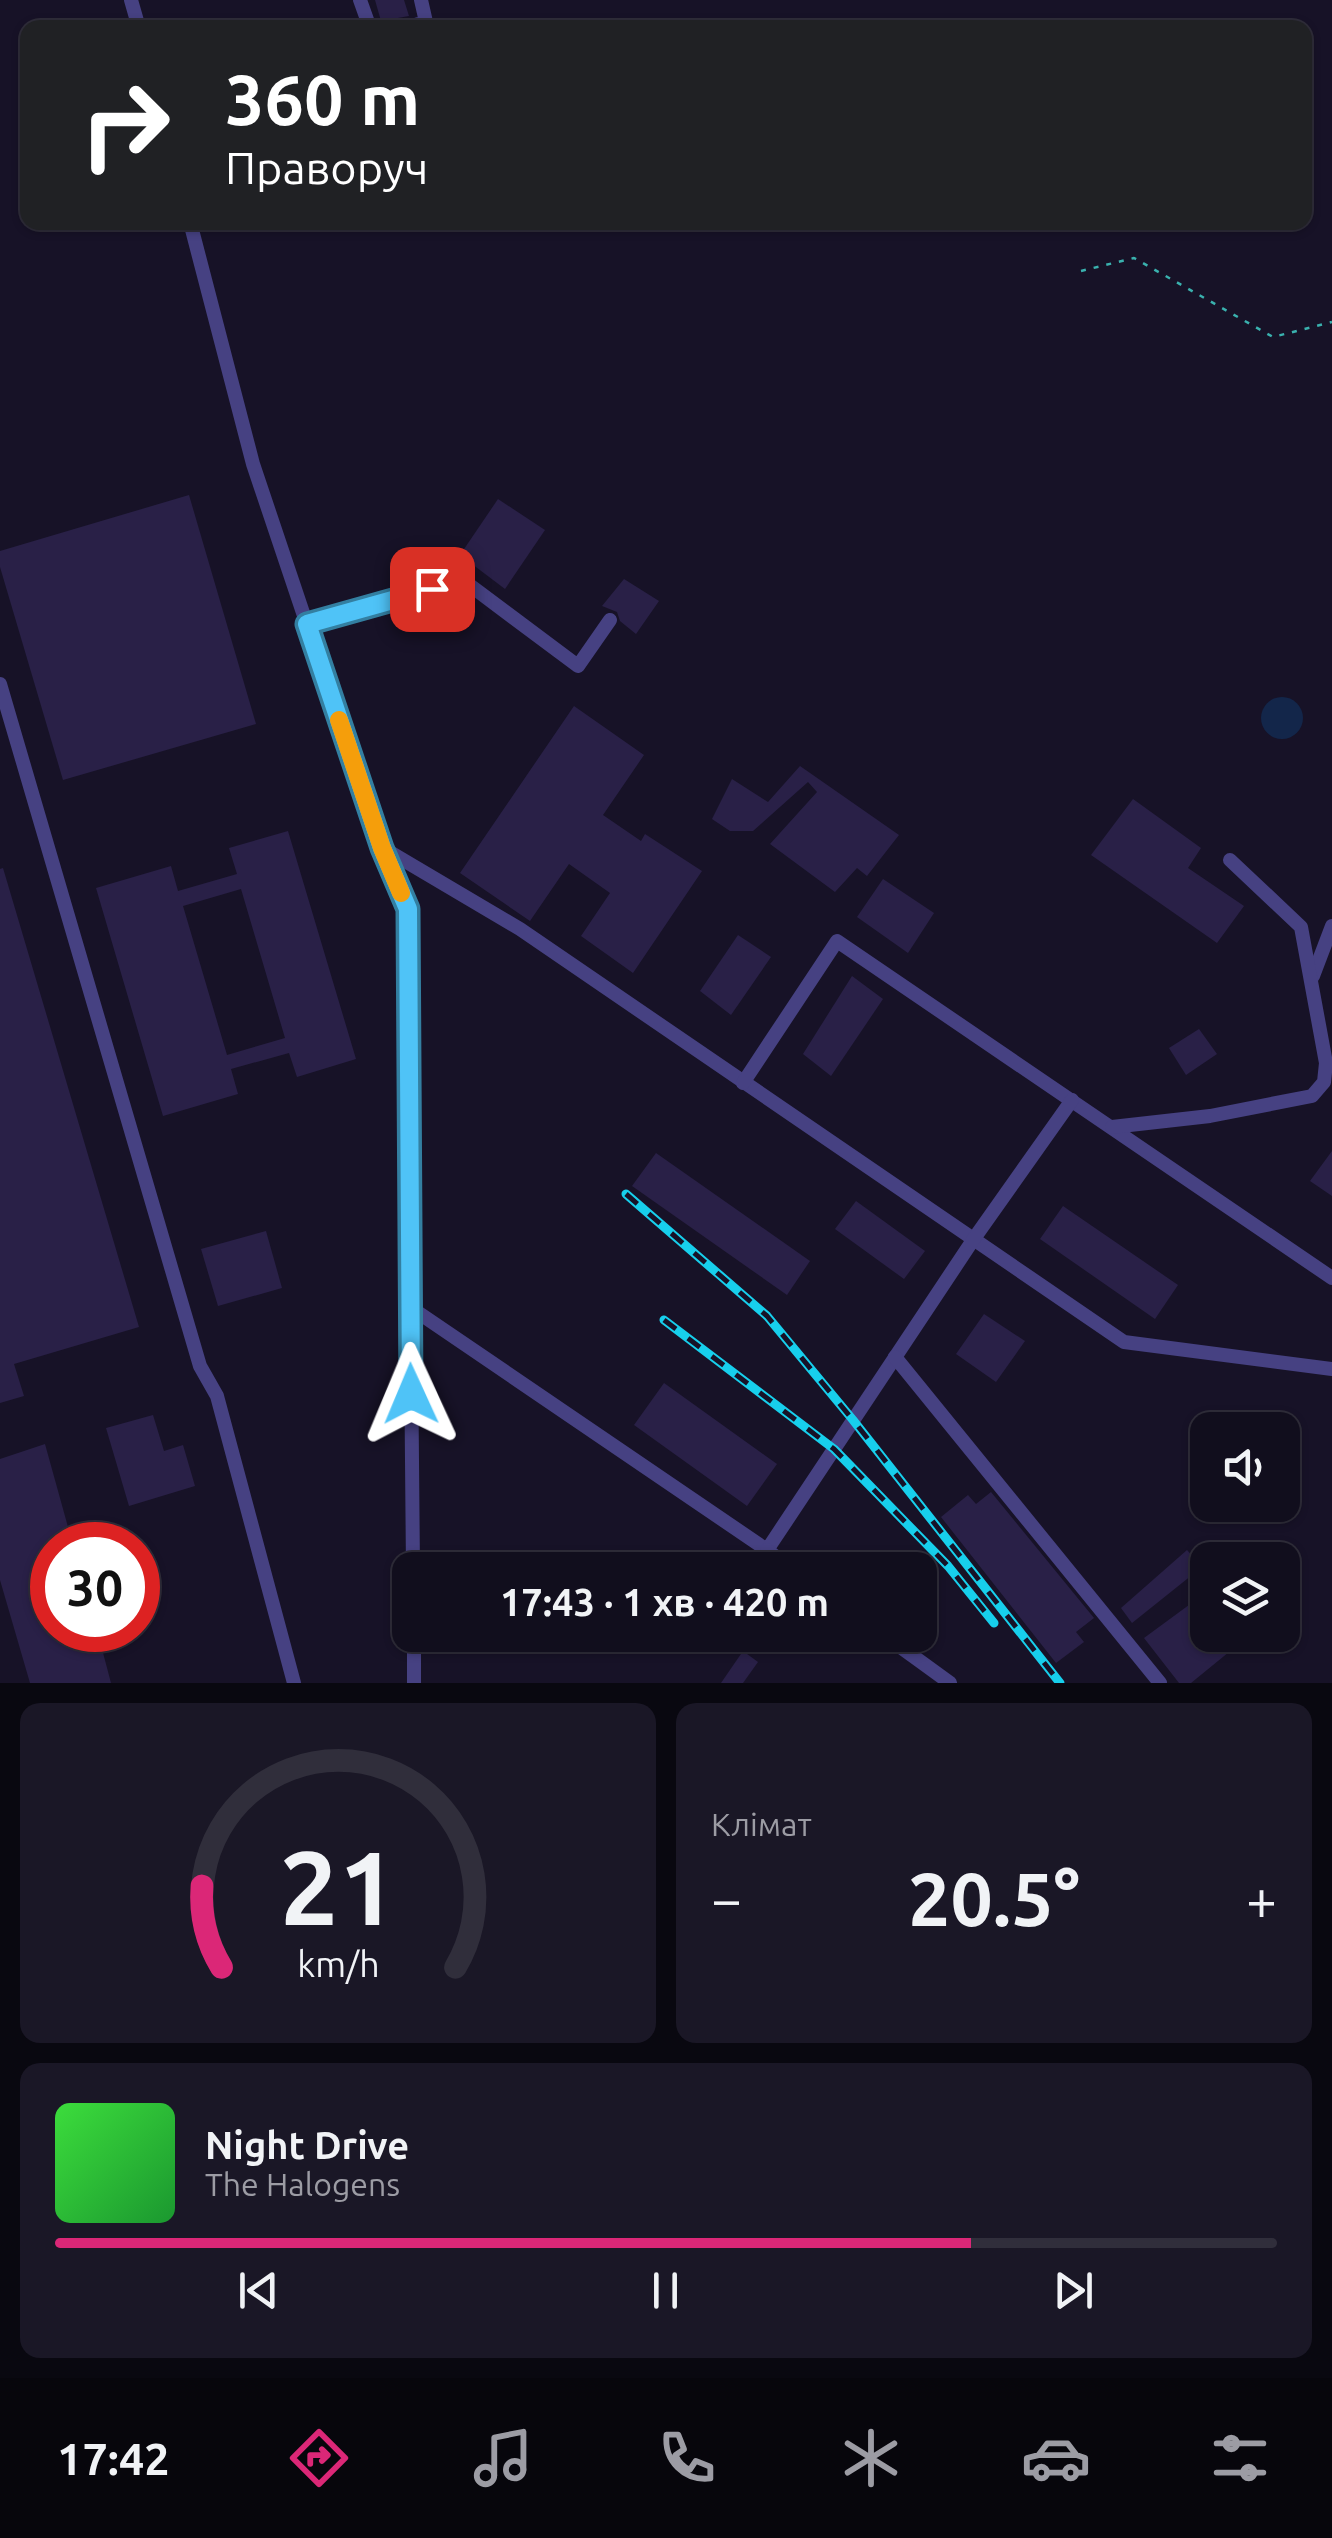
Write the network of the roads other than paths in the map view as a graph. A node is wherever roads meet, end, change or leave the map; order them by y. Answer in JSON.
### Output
{"nodes":[{"id":1,"x":192,"y":230,"type":"edge"},
{"id":2,"x":610,"y":620,"type":"dead end"},
{"id":3,"x":307,"y":624,"type":"junction"},
{"id":4,"x":0,"y":684,"type":"edge"},
{"id":5,"x":382,"y":848,"type":"junction"},
{"id":6,"x":1230,"y":860,"type":"dead end"},
{"id":7,"x":1332,"y":926,"type":"edge"},
{"id":8,"x":1312,"y":978,"type":"junction"},
{"id":9,"x":743,"y":1083,"type":"junction"},
{"id":10,"x":1072,"y":1100,"type":"junction"},
{"id":11,"x":1112,"y":1128,"type":"junction"},
{"id":12,"x":974,"y":1240,"type":"junction"},
{"id":13,"x":1332,"y":1278,"type":"edge"},
{"id":14,"x":410,"y":1306,"type":"junction"},
{"id":15,"x":895,"y":1357,"type":"junction"},
{"id":16,"x":1332,"y":1369,"type":"edge"},
{"id":17,"x":767,"y":1550,"type":"junction"},
{"id":18,"x":413,"y":1552,"type":"edge"},
{"id":19,"x":770,"y":1552,"type":"edge"},
{"id":20,"x":414,"y":1652,"type":"edge"},
{"id":21,"x":907,"y":1652,"type":"edge"},
{"id":22,"x":294,"y":1683,"type":"edge"},
{"id":23,"x":414,"y":1683,"type":"edge"},
{"id":24,"x":950,"y":1683,"type":"edge"},
{"id":25,"x":1160,"y":1683,"type":"edge"}],
"edges":[{"from":1,"to":3,"type":"street"},
{"from":2,"to":3,"type":"street"},
{"from":3,"to":5,"type":"street"},
{"from":4,"to":22,"type":"street"},
{"from":5,"to":9,"type":"street"},
{"from":5,"to":14,"type":"street"},
{"from":6,"to":8,"type":"street"},
{"from":7,"to":8,"type":"street"},
{"from":8,"to":11,"type":"street"},
{"from":9,"to":10,"type":"street"},
{"from":9,"to":12,"type":"street"},
{"from":10,"to":11,"type":"street"},
{"from":10,"to":12,"type":"street"},
{"from":11,"to":13,"type":"street"},
{"from":12,"to":15,"type":"street"},
{"from":12,"to":16,"type":"street"},
{"from":14,"to":17,"type":"street"},
{"from":14,"to":18,"type":"street"},
{"from":15,"to":17,"type":"street"},
{"from":15,"to":25,"type":"street"},
{"from":17,"to":19,"type":"street"},
{"from":20,"to":23,"type":"street"},
{"from":21,"to":24,"type":"street"}]}
